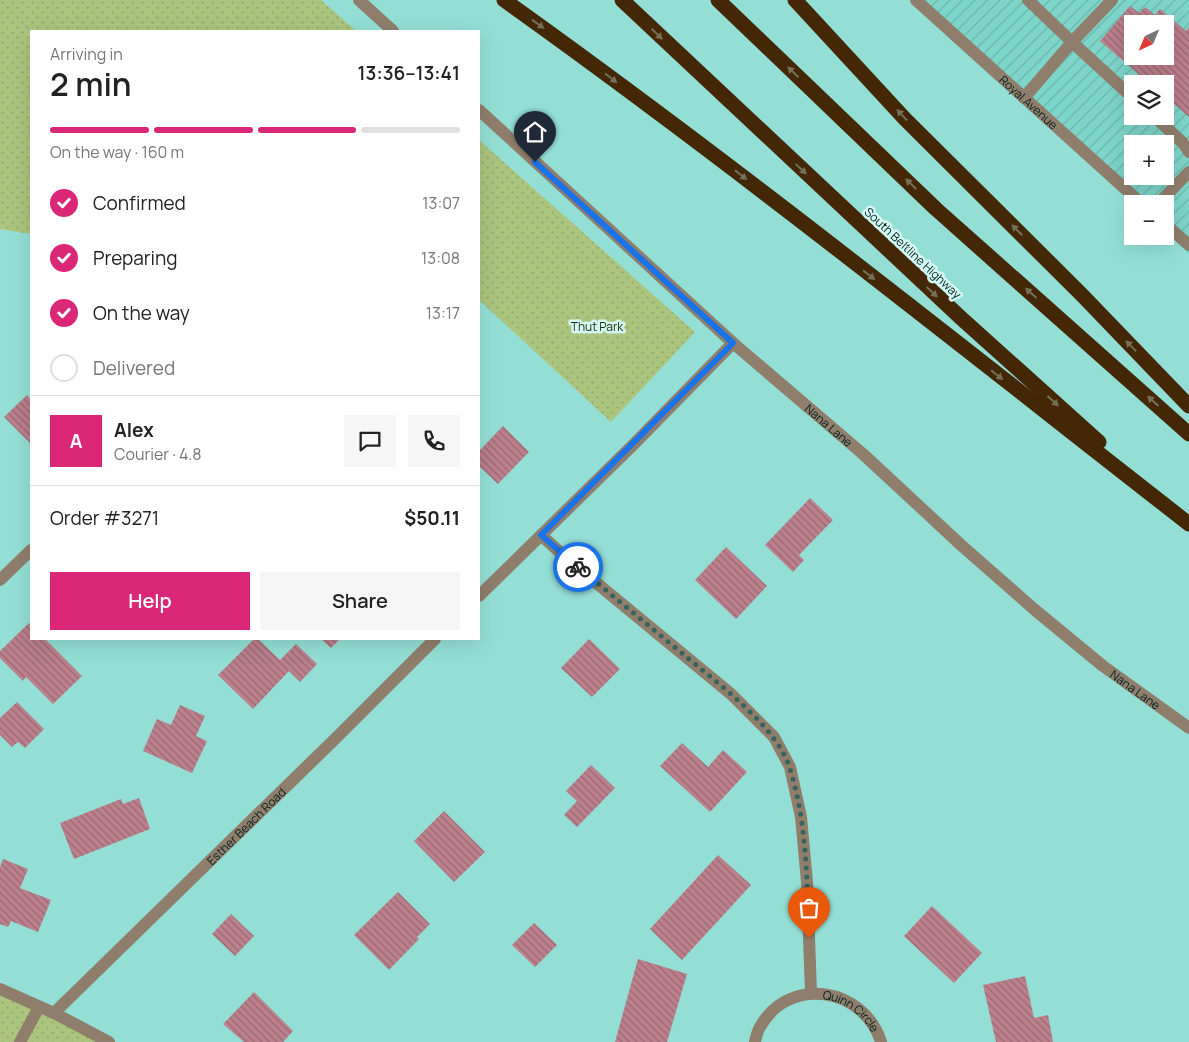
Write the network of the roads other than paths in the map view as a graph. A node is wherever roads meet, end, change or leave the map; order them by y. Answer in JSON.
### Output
{"nodes":[{"id":1,"x":359,"y":0,"type":"edge"},
{"id":2,"x":504,"y":0,"type":"edge"},
{"id":3,"x":622,"y":0,"type":"edge"},
{"id":4,"x":718,"y":0,"type":"edge"},
{"id":5,"x":796,"y":0,"type":"edge"},
{"id":6,"x":916,"y":0,"type":"edge"},
{"id":7,"x":1028,"y":0,"type":"edge"},
{"id":8,"x":1112,"y":0,"type":"edge"},
{"id":9,"x":392,"y":30,"type":"edge"},
{"id":10,"x":1072,"y":42,"type":"junction"},
{"id":11,"x":1124,"y":90,"type":"edge"},
{"id":12,"x":1024,"y":98,"type":"junction"},
{"id":13,"x":480,"y":111,"type":"edge"},
{"id":14,"x":1164,"y":125,"type":"edge"},
{"id":15,"x":1189,"y":152,"type":"edge"},
{"id":16,"x":1189,"y":172,"type":"edge"},
{"id":17,"x":1132,"y":195,"type":"edge"},
{"id":18,"x":1167,"y":195,"type":"edge"},
{"id":19,"x":1174,"y":232,"type":"edge"},
{"id":20,"x":1189,"y":245,"type":"edge"},
{"id":21,"x":733,"y":343,"type":"junction"},
{"id":22,"x":1189,"y":406,"type":"edge"},
{"id":23,"x":1189,"y":434,"type":"edge"},
{"id":24,"x":1189,"y":523,"type":"edge"},
{"id":25,"x":541,"y":535,"type":"junction"},
{"id":26,"x":30,"y":551,"type":"edge"},
{"id":27,"x":0,"y":580,"type":"edge"},
{"id":28,"x":480,"y":595,"type":"edge"},
{"id":29,"x":434,"y":640,"type":"edge"},
{"id":30,"x":1189,"y":728,"type":"edge"},
{"id":31,"x":0,"y":989,"type":"edge"},
{"id":32,"x":811,"y":993,"type":"junction"},
{"id":33,"x":39,"y":1006,"type":"junction"},
{"id":34,"x":54,"y":1013,"type":"junction"},
{"id":35,"x":20,"y":1042,"type":"edge"},
{"id":36,"x":109,"y":1042,"type":"edge"},
{"id":37,"x":754,"y":1042,"type":"edge"},
{"id":38,"x":881,"y":1042,"type":"edge"}],
"edges":[{"from":1,"to":9,"type":"street"},
{"from":2,"to":24,"type":"highway","one_way":true},
{"from":3,"to":24,"type":"highway","name":"South Beltline Highway","one_way":true},
{"from":23,"to":4,"type":"highway","one_way":true},
{"from":22,"to":5,"type":"highway","one_way":true},
{"from":6,"to":12,"type":"street","name":"Royal Avenue"},
{"from":7,"to":10,"type":"street"},
{"from":8,"to":10,"type":"street"},
{"from":10,"to":11,"type":"street"},
{"from":10,"to":12,"type":"street"},
{"from":12,"to":17,"type":"street","name":"Royal Avenue"},
{"from":13,"to":21,"type":"street","name":"Nana Lane"},
{"from":14,"to":15,"type":"street"},
{"from":16,"to":18,"type":"street"},
{"from":19,"to":20,"type":"street"},
{"from":21,"to":25,"type":"street"},
{"from":21,"to":30,"type":"street","name":"Nana Lane"},
{"from":25,"to":28,"type":"street"},
{"from":25,"to":32,"type":"street","name":"Quinn Circle"},
{"from":26,"to":27,"type":"street"},
{"from":29,"to":34,"type":"street","name":"Esther Beach Road"},
{"from":31,"to":33,"type":"street"},
{"from":32,"to":37,"type":"street","name":"Quinn Circle"},
{"from":32,"to":38,"type":"street","name":"Quinn Circle"},
{"from":33,"to":34,"type":"street"},
{"from":33,"to":35,"type":"street"},
{"from":34,"to":36,"type":"street"}]}
